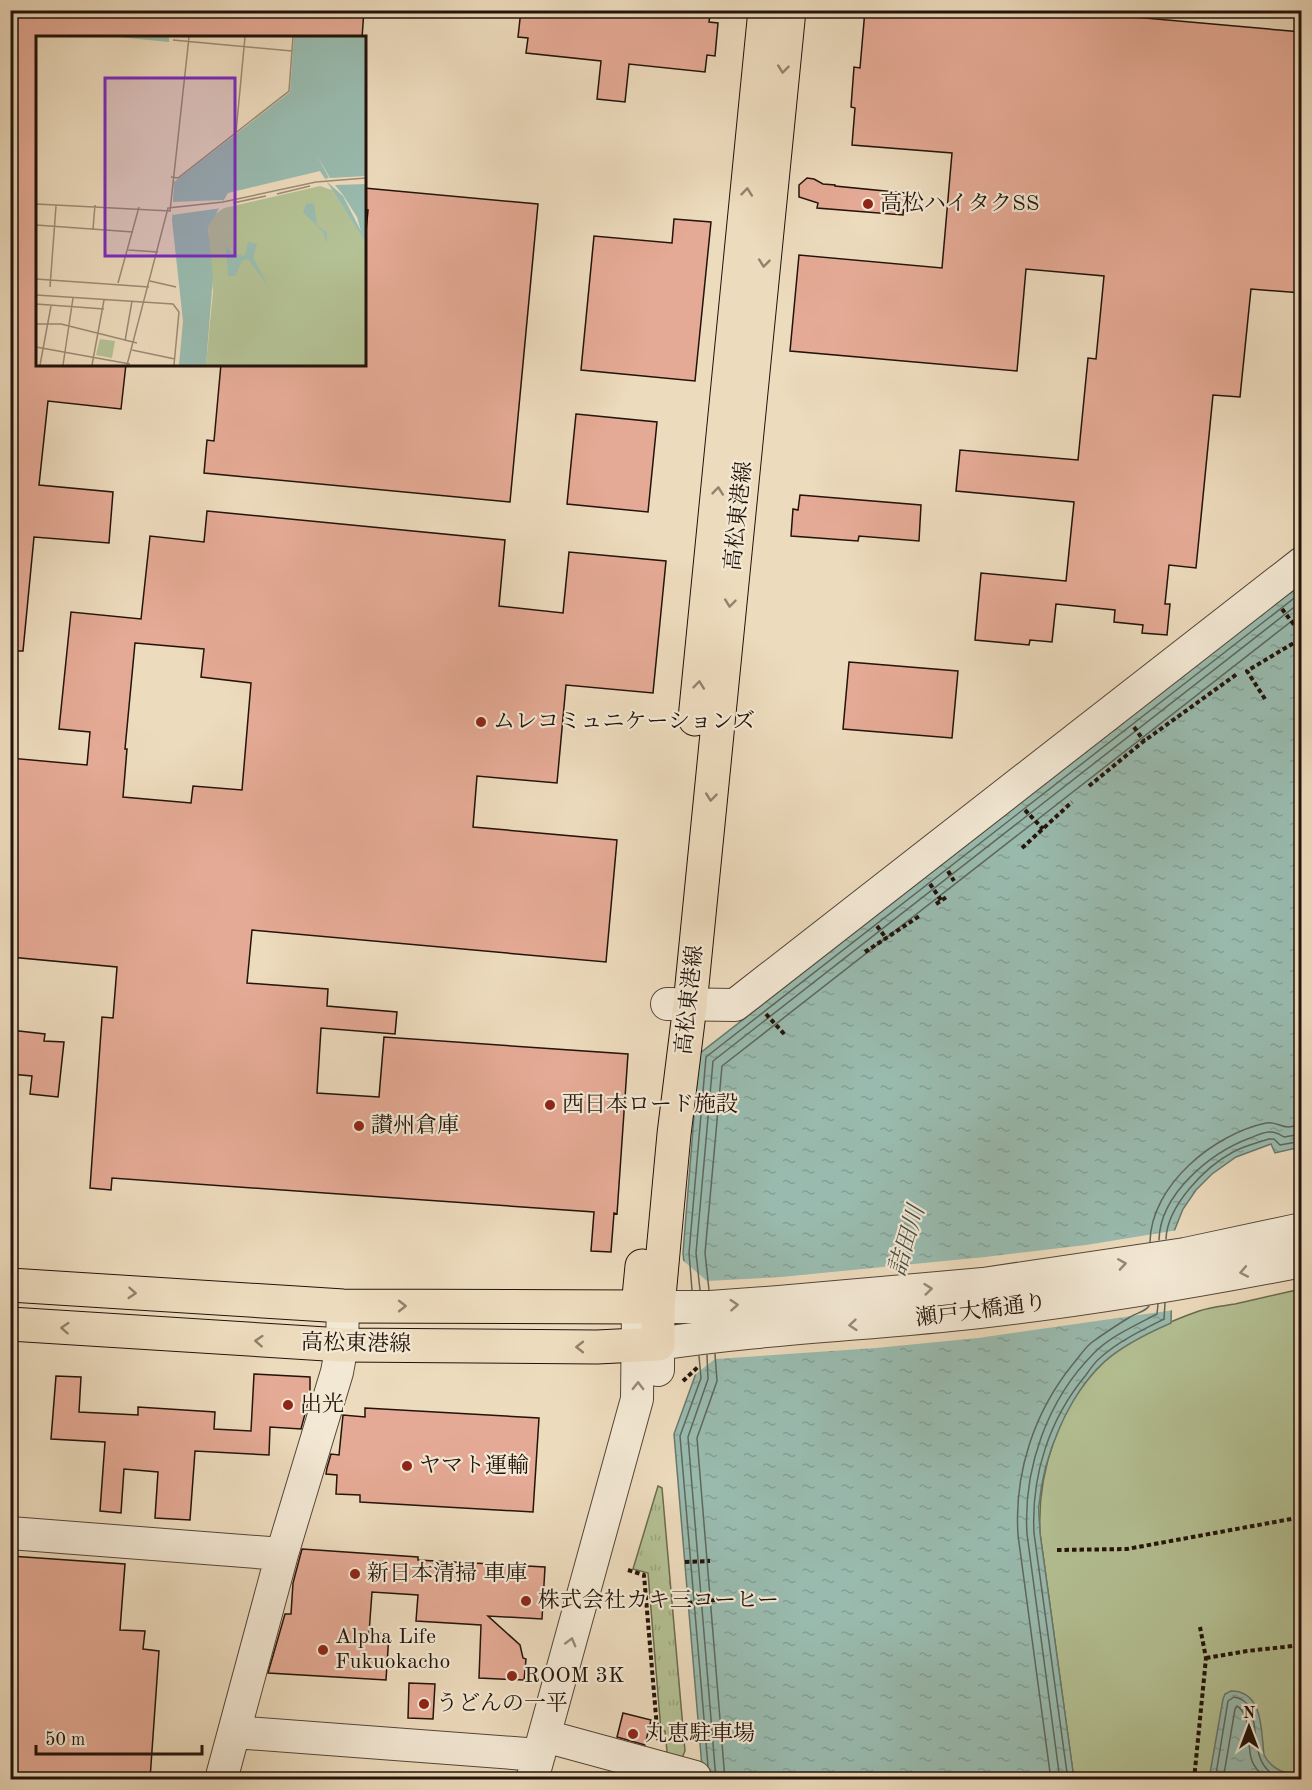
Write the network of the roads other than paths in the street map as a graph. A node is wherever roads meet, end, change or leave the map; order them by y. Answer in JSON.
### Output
{"nodes":[{"id":1,"x":765,"y":10,"type":"edge"},
{"id":2,"x":789,"y":10,"type":"edge"},
{"id":3,"x":1302,"y":562,"type":"edge"},
{"id":4,"x":678,"y":1005,"type":"junction"},
{"id":5,"x":1302,"y":1229,"type":"edge"},
{"id":6,"x":1302,"y":1261,"type":"edge"},
{"id":7,"x":1184,"y":1269,"type":"junction"},
{"id":8,"x":10,"y":1285,"type":"edge"},
{"id":9,"x":343,"y":1306,"type":"junction"},
{"id":10,"x":658,"y":1307,"type":"junction"},
{"id":11,"x":10,"y":1324,"type":"edge"},
{"id":12,"x":658,"y":1343,"type":"junction"},
{"id":13,"x":342,"y":1345,"type":"junction"},
{"id":14,"x":10,"y":1533,"type":"edge"},
{"id":15,"x":282,"y":1554,"type":"junction"},
{"id":16,"x":235,"y":1732,"type":"junction"},
{"id":17,"x":547,"y":1758,"type":"edge"},
{"id":18,"x":695,"y":1778,"type":"dead end"},
{"id":19,"x":221,"y":1779,"type":"edge"}],
"edges":[{"from":4,"to":1,"type":"main road","name":"高松東港線","one_way":true},
{"from":2,"to":4,"type":"main road","name":"高松東港線","one_way":true},
{"from":3,"to":4,"type":"street"},
{"from":4,"to":10,"type":"main road","name":"高松東港線"},
{"from":5,"to":7,"type":"street","name":"瀬戸大橋通り"},
{"from":6,"to":7,"type":"street","name":"瀬戸大橋通り","one_way":true},
{"from":10,"to":7,"type":"street","name":"瀬戸大橋通り","one_way":true},
{"from":7,"to":12,"type":"street","name":"瀬戸大橋通り","one_way":true},
{"from":8,"to":9,"type":"main road","name":"高松東港線","one_way":true},
{"from":9,"to":10,"type":"main road","name":"高松東港線","one_way":true},
{"from":9,"to":13,"type":"street"},
{"from":10,"to":12,"type":"main road","name":"高松東港線"},
{"from":13,"to":11,"type":"main road","name":"高松東港線","one_way":true},
{"from":12,"to":13,"type":"main road","name":"高松東港線","one_way":true},
{"from":12,"to":17,"type":"street"},
{"from":13,"to":15,"type":"street"},
{"from":14,"to":15,"type":"street"},
{"from":15,"to":16,"type":"street"},
{"from":16,"to":17,"type":"street"},
{"from":16,"to":19,"type":"street"},
{"from":17,"to":18,"type":"street"}]}
